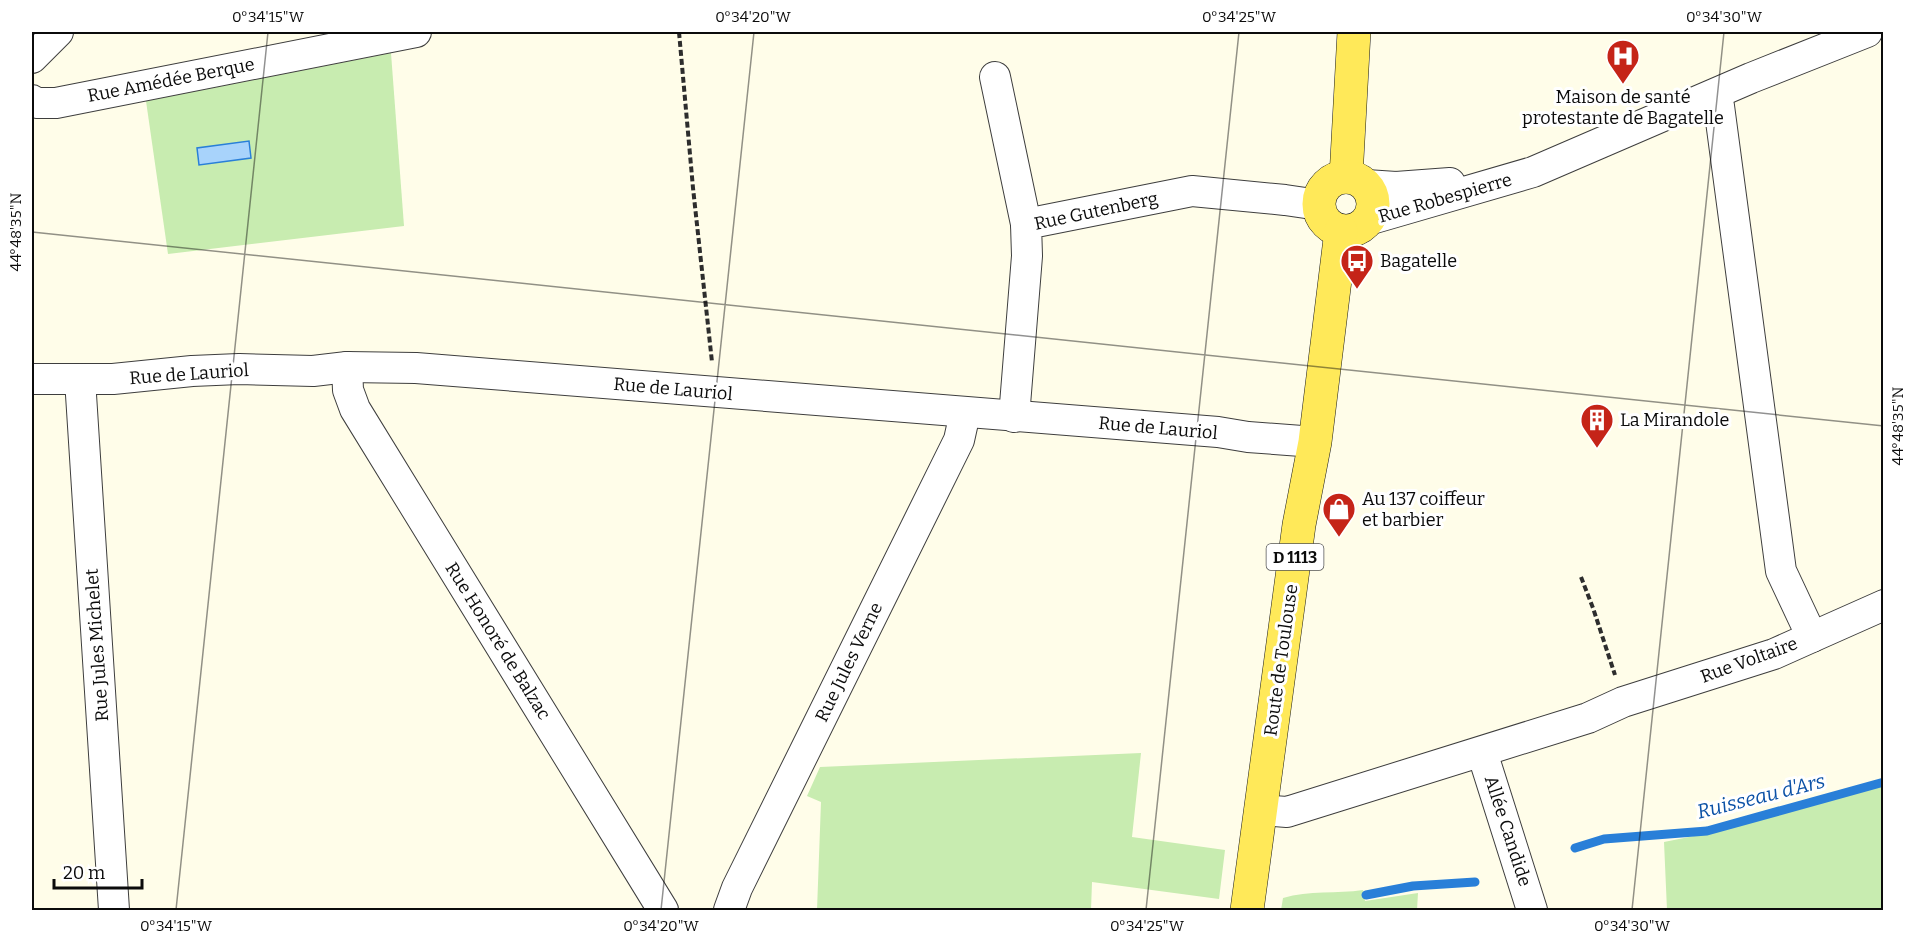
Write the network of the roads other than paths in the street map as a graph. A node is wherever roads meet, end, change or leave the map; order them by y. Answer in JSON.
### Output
{"nodes":[{"id":1,"x":58,"y":32,"type":"edge"},
{"id":2,"x":416,"y":32,"type":"edge"},
{"id":3,"x":1354,"y":32,"type":"edge"},
{"id":4,"x":1867,"y":32,"type":"edge"},
{"id":5,"x":32,"y":58,"type":"edge"},
{"id":6,"x":995,"y":77,"type":"dead end"},
{"id":7,"x":1714,"y":95,"type":"junction"},
{"id":8,"x":32,"y":100,"type":"edge"},
{"id":9,"x":1521,"y":176,"type":"junction"},
{"id":10,"x":1356,"y":181,"type":"junction"},
{"id":11,"x":1319,"y":205,"type":"junction"},
{"id":12,"x":1026,"y":224,"type":"junction"},
{"id":13,"x":1355,"y":225,"type":"junction"},
{"id":14,"x":347,"y":367,"type":"junction"},
{"id":15,"x":80,"y":378,"type":"junction"},
{"id":16,"x":32,"y":379,"type":"edge"},
{"id":17,"x":965,"y":413,"type":"junction"},
{"id":18,"x":1014,"y":417,"type":"junction"},
{"id":19,"x":1315,"y":442,"type":"junction"},
{"id":20,"x":1884,"y":606,"type":"edge"},
{"id":21,"x":1812,"y":637,"type":"junction"},
{"id":22,"x":1482,"y":752,"type":"junction"},
{"id":23,"x":1261,"y":810,"type":"junction"},
{"id":24,"x":114,"y":910,"type":"edge"},
{"id":25,"x":663,"y":910,"type":"edge"},
{"id":26,"x":729,"y":910,"type":"edge"},
{"id":27,"x":1247,"y":910,"type":"edge"},
{"id":28,"x":1532,"y":910,"type":"edge"}],
"edges":[{"from":1,"to":5,"type":"street"},
{"from":2,"to":8,"type":"street","name":"Rue Amédée Berque"},
{"from":3,"to":10,"type":"main road","name":"Route de Toulouse"},
{"from":4,"to":7,"type":"street","name":"Rue Robespierre"},
{"from":6,"to":12,"type":"street"},
{"from":7,"to":9,"type":"street","name":"Rue Robespierre"},
{"from":7,"to":21,"type":"street","name":"Rue Voltaire"},
{"from":9,"to":10,"type":"street","name":"Rue Robespierre"},
{"from":9,"to":13,"type":"street","name":"Rue Robespierre"},
{"from":10,"to":11,"type":"main road"},
{"from":10,"to":13,"type":"main road","name":"Route de Toulouse"},
{"from":11,"to":12,"type":"street","name":"Rue Gutenberg"},
{"from":11,"to":13,"type":"main road"},
{"from":12,"to":18,"type":"street","name":"Rue Gutenberg"},
{"from":13,"to":19,"type":"main road","name":"Route de Toulouse","number":"D 1113"},
{"from":14,"to":15,"type":"street","name":"Rue de Lauriol"},
{"from":14,"to":17,"type":"street","name":"Rue de Lauriol"},
{"from":14,"to":25,"type":"street","name":"Rue Honoré de Balzac"},
{"from":15,"to":16,"type":"street","name":"Rue de Lauriol"},
{"from":15,"to":24,"type":"street","name":"Rue Jules Michelet"},
{"from":17,"to":18,"type":"street","name":"Rue de Lauriol"},
{"from":17,"to":26,"type":"street","name":"Rue Jules Verne"},
{"from":18,"to":19,"type":"street","name":"Rue de Lauriol"},
{"from":19,"to":23,"type":"main road","name":"Route de Toulouse","number":"D 1113"},
{"from":20,"to":21,"type":"street"},
{"from":21,"to":22,"type":"street","name":"Rue Voltaire"},
{"from":22,"to":23,"type":"street","name":"Rue Voltaire"},
{"from":22,"to":28,"type":"street","name":"Allée Candide"},
{"from":23,"to":27,"type":"main road","name":"Route de Toulouse","number":"D 1113"}]}
